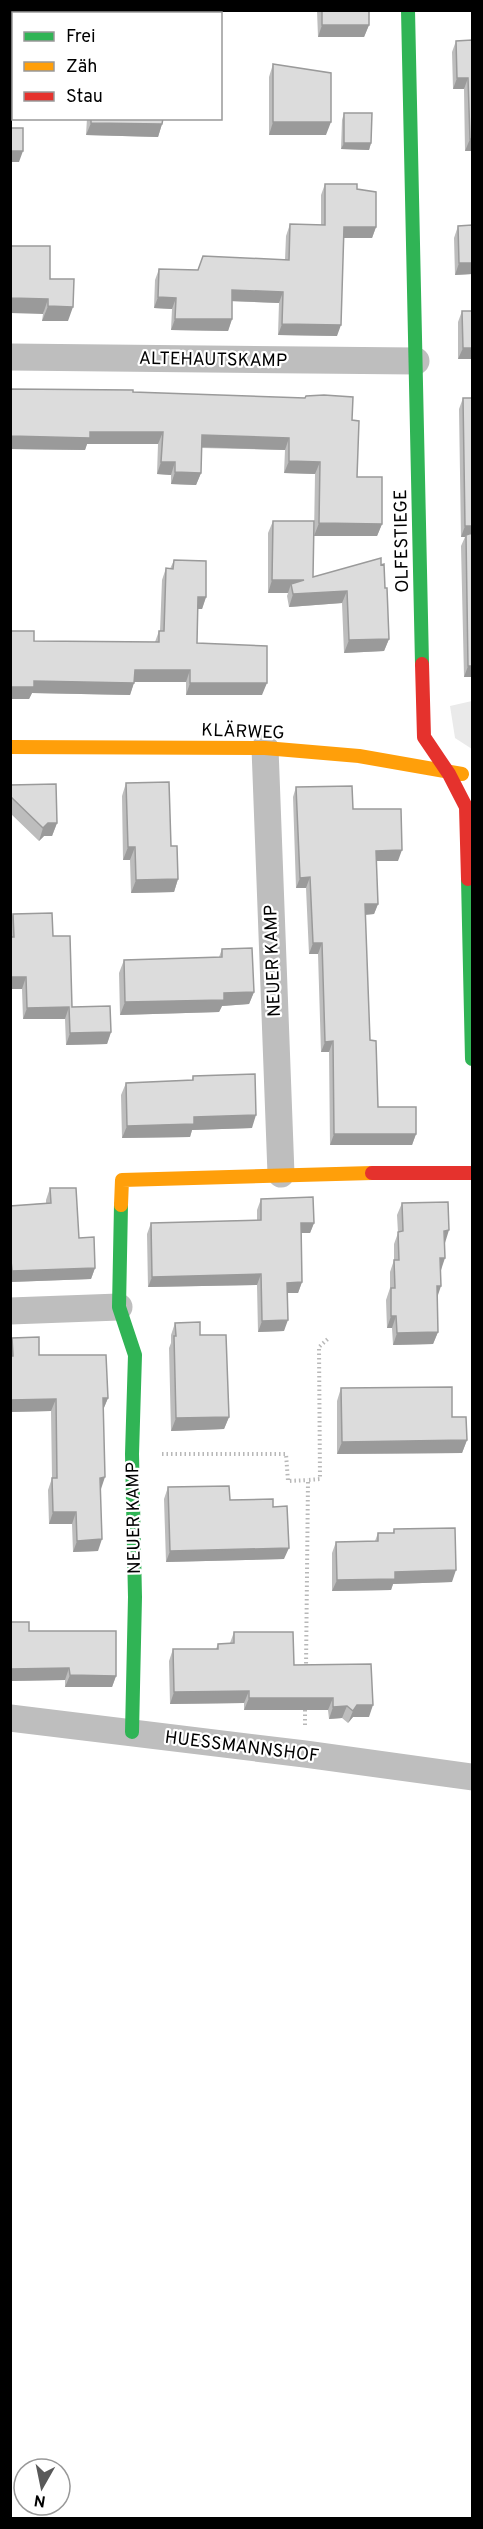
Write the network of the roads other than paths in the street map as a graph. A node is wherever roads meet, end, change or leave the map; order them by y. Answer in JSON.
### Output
{"nodes":[{"id":1,"x":408,"y":10,"type":"edge"},
{"id":2,"x":10,"y":357,"type":"edge"},
{"id":3,"x":416,"y":361,"type":"junction"},
{"id":4,"x":10,"y":747,"type":"edge"},
{"id":5,"x":266,"y":748,"type":"junction"},
{"id":6,"x":449,"y":774,"type":"junction"},
{"id":7,"x":472,"y":775,"type":"edge"},
{"id":8,"x":472,"y":1059,"type":"edge"},
{"id":9,"x":472,"y":1173,"type":"edge"},
{"id":10,"x":280,"y":1174,"type":"junction"},
{"id":11,"x":119,"y":1306,"type":"junction"},
{"id":12,"x":10,"y":1311,"type":"edge"},
{"id":13,"x":10,"y":1718,"type":"edge"},
{"id":14,"x":132,"y":1732,"type":"junction"},
{"id":15,"x":472,"y":1777,"type":"edge"}],
"edges":[{"from":1,"to":3,"type":"street","name":"OLFESTIEGE"},
{"from":2,"to":3,"type":"street","name":"ALTEHAUTSKAMP"},
{"from":3,"to":6,"type":"street","name":"OLFESTIEGE"},
{"from":4,"to":5,"type":"street","name":"KLÄRWEG"},
{"from":5,"to":6,"type":"street","name":"KLÄRWEG"},
{"from":5,"to":10,"type":"street","name":"NEUER KAMP"},
{"from":6,"to":7,"type":"street","name":"KLÄRWEG"},
{"from":6,"to":8,"type":"street","name":"OLFESTIEGE"},
{"from":9,"to":10,"type":"street","name":"NEUER KAMP"},
{"from":10,"to":11,"type":"street","name":"NEUER KAMP"},
{"from":11,"to":12,"type":"street"},
{"from":11,"to":14,"type":"street","name":"NEUER KAMP"},
{"from":13,"to":14,"type":"street","name":"HUESSMANNSHOF"},
{"from":14,"to":15,"type":"street","name":"HUESSMANNSHOF"}]}
